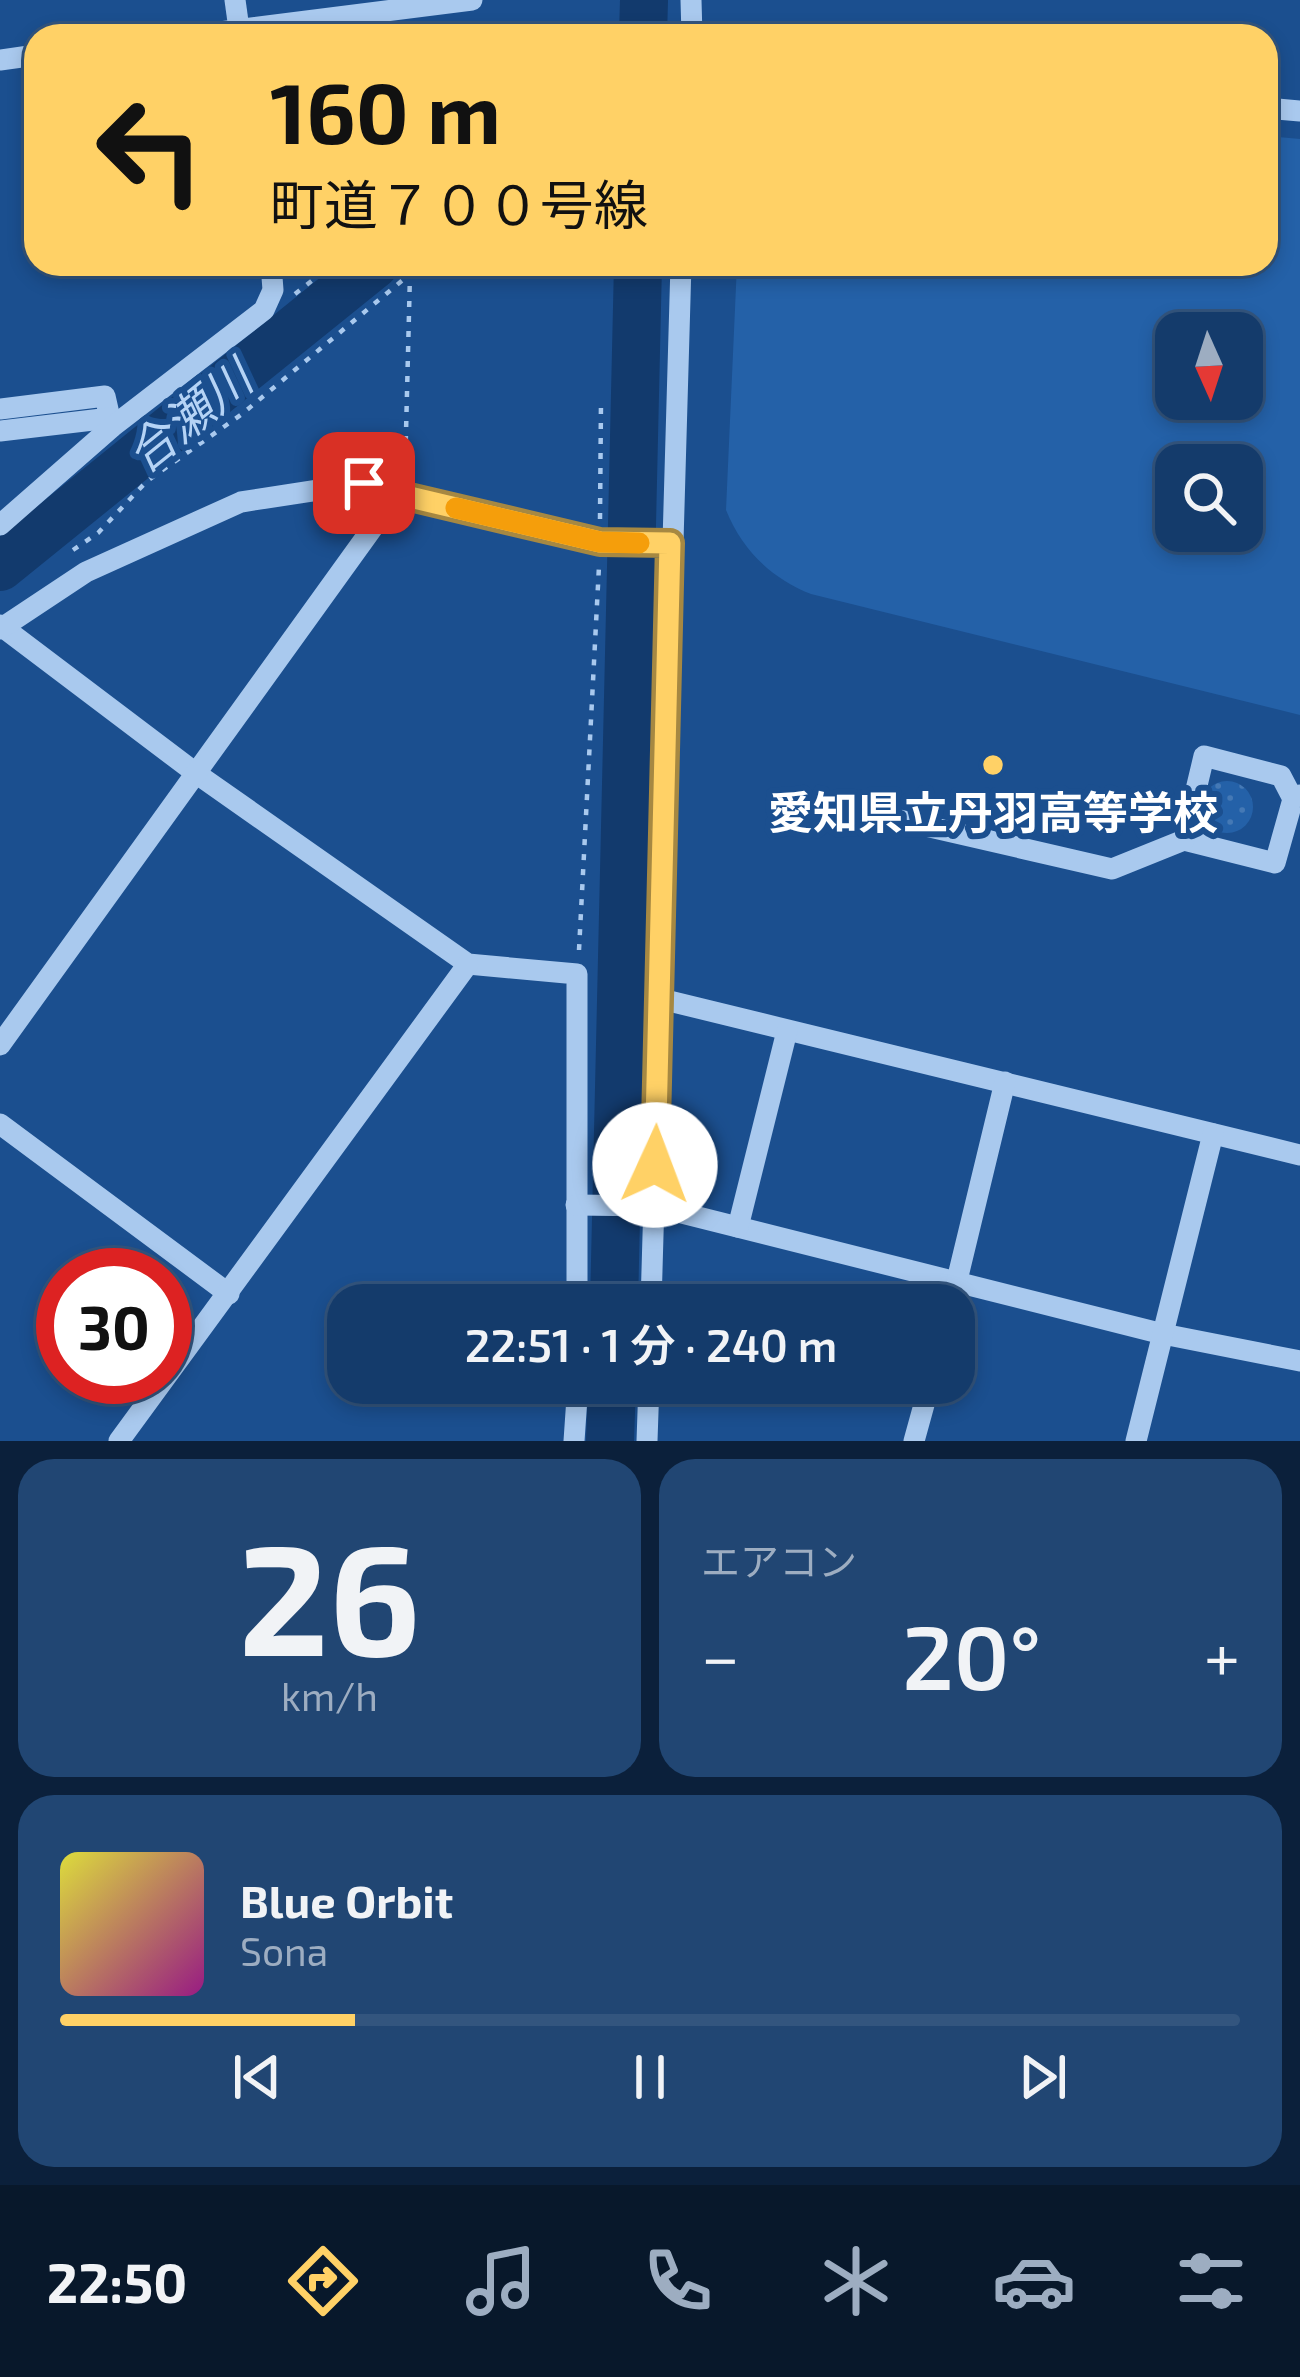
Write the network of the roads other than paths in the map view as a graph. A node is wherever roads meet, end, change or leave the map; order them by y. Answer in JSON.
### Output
{"nodes":[{"id":1,"x":472,"y":0,"type":"edge"},
{"id":2,"x":303,"y":24,"type":"edge"},
{"id":3,"x":271,"y":276,"type":"edge"},
{"id":4,"x":680,"y":276,"type":"edge"},
{"id":5,"x":0,"y":409,"type":"edge"},
{"id":6,"x":111,"y":422,"type":"junction"},
{"id":7,"x":0,"y":431,"type":"edge"},
{"id":8,"x":399,"y":490,"type":"junction"},
{"id":9,"x":0,"y":525,"type":"edge"},
{"id":10,"x":666,"y":541,"type":"junction"},
{"id":11,"x":1,"y":627,"type":"edge"},
{"id":12,"x":197,"y":774,"type":"junction"},
{"id":13,"x":1296,"y":797,"type":"edge"},
{"id":14,"x":869,"y":813,"type":"dead end"},
{"id":15,"x":1184,"y":840,"type":"junction"},
{"id":16,"x":468,"y":964,"type":"junction"},
{"id":17,"x":661,"y":999,"type":"junction"},
{"id":18,"x":787,"y":1031,"type":"junction"},
{"id":19,"x":0,"y":1045,"type":"edge"},
{"id":20,"x":1004,"y":1082,"type":"junction"},
{"id":21,"x":0,"y":1124,"type":"edge"},
{"id":22,"x":1214,"y":1134,"type":"junction"},
{"id":23,"x":1300,"y":1155,"type":"edge"},
{"id":24,"x":576,"y":1205,"type":"junction"},
{"id":25,"x":654,"y":1206,"type":"junction"},
{"id":26,"x":739,"y":1228,"type":"junction"},
{"id":27,"x":577,"y":1284,"type":"edge"},
{"id":28,"x":652,"y":1284,"type":"edge"},
{"id":29,"x":921,"y":1284,"type":"edge"},
{"id":30,"x":956,"y":1284,"type":"edge"},
{"id":31,"x":229,"y":1294,"type":"junction"},
{"id":32,"x":975,"y":1298,"type":"edge"},
{"id":33,"x":1163,"y":1334,"type":"junction"},
{"id":34,"x":1300,"y":1361,"type":"edge"},
{"id":35,"x":577,"y":1404,"type":"edge"},
{"id":36,"x":648,"y":1404,"type":"edge"},
{"id":37,"x":924,"y":1404,"type":"edge"},
{"id":38,"x":119,"y":1441,"type":"edge"},
{"id":39,"x":574,"y":1441,"type":"edge"},
{"id":40,"x":647,"y":1441,"type":"edge"},
{"id":41,"x":914,"y":1441,"type":"edge"},
{"id":42,"x":1136,"y":1441,"type":"edge"}],
"edges":[{"from":1,"to":2,"type":"street"},
{"from":3,"to":6,"type":"street"},
{"from":4,"to":10,"type":"street"},
{"from":5,"to":6,"type":"street"},
{"from":6,"to":7,"type":"street"},
{"from":6,"to":9,"type":"street"},
{"from":8,"to":10,"type":"street"},
{"from":8,"to":11,"type":"street"},
{"from":8,"to":12,"type":"street"},
{"from":10,"to":17,"type":"street"},
{"from":11,"to":12,"type":"street"},
{"from":12,"to":16,"type":"street"},
{"from":12,"to":19,"type":"street"},
{"from":13,"to":15,"type":"street"},
{"from":13,"to":15,"type":"street"},
{"from":14,"to":15,"type":"street"},
{"from":16,"to":24,"type":"street"},
{"from":16,"to":31,"type":"street"},
{"from":17,"to":18,"type":"street"},
{"from":17,"to":25,"type":"street"},
{"from":18,"to":20,"type":"street"},
{"from":18,"to":26,"type":"street"},
{"from":20,"to":22,"type":"street"},
{"from":20,"to":30,"type":"street"},
{"from":21,"to":31,"type":"street"},
{"from":22,"to":23,"type":"street"},
{"from":22,"to":33,"type":"street"},
{"from":24,"to":25,"type":"street"},
{"from":24,"to":27,"type":"street"},
{"from":25,"to":26,"type":"street"},
{"from":25,"to":28,"type":"street"},
{"from":26,"to":29,"type":"street"},
{"from":31,"to":38,"type":"street"},
{"from":32,"to":33,"type":"street"},
{"from":33,"to":34,"type":"street"},
{"from":33,"to":42,"type":"street"},
{"from":35,"to":39,"type":"street"},
{"from":36,"to":40,"type":"street"},
{"from":37,"to":41,"type":"street"}]}
